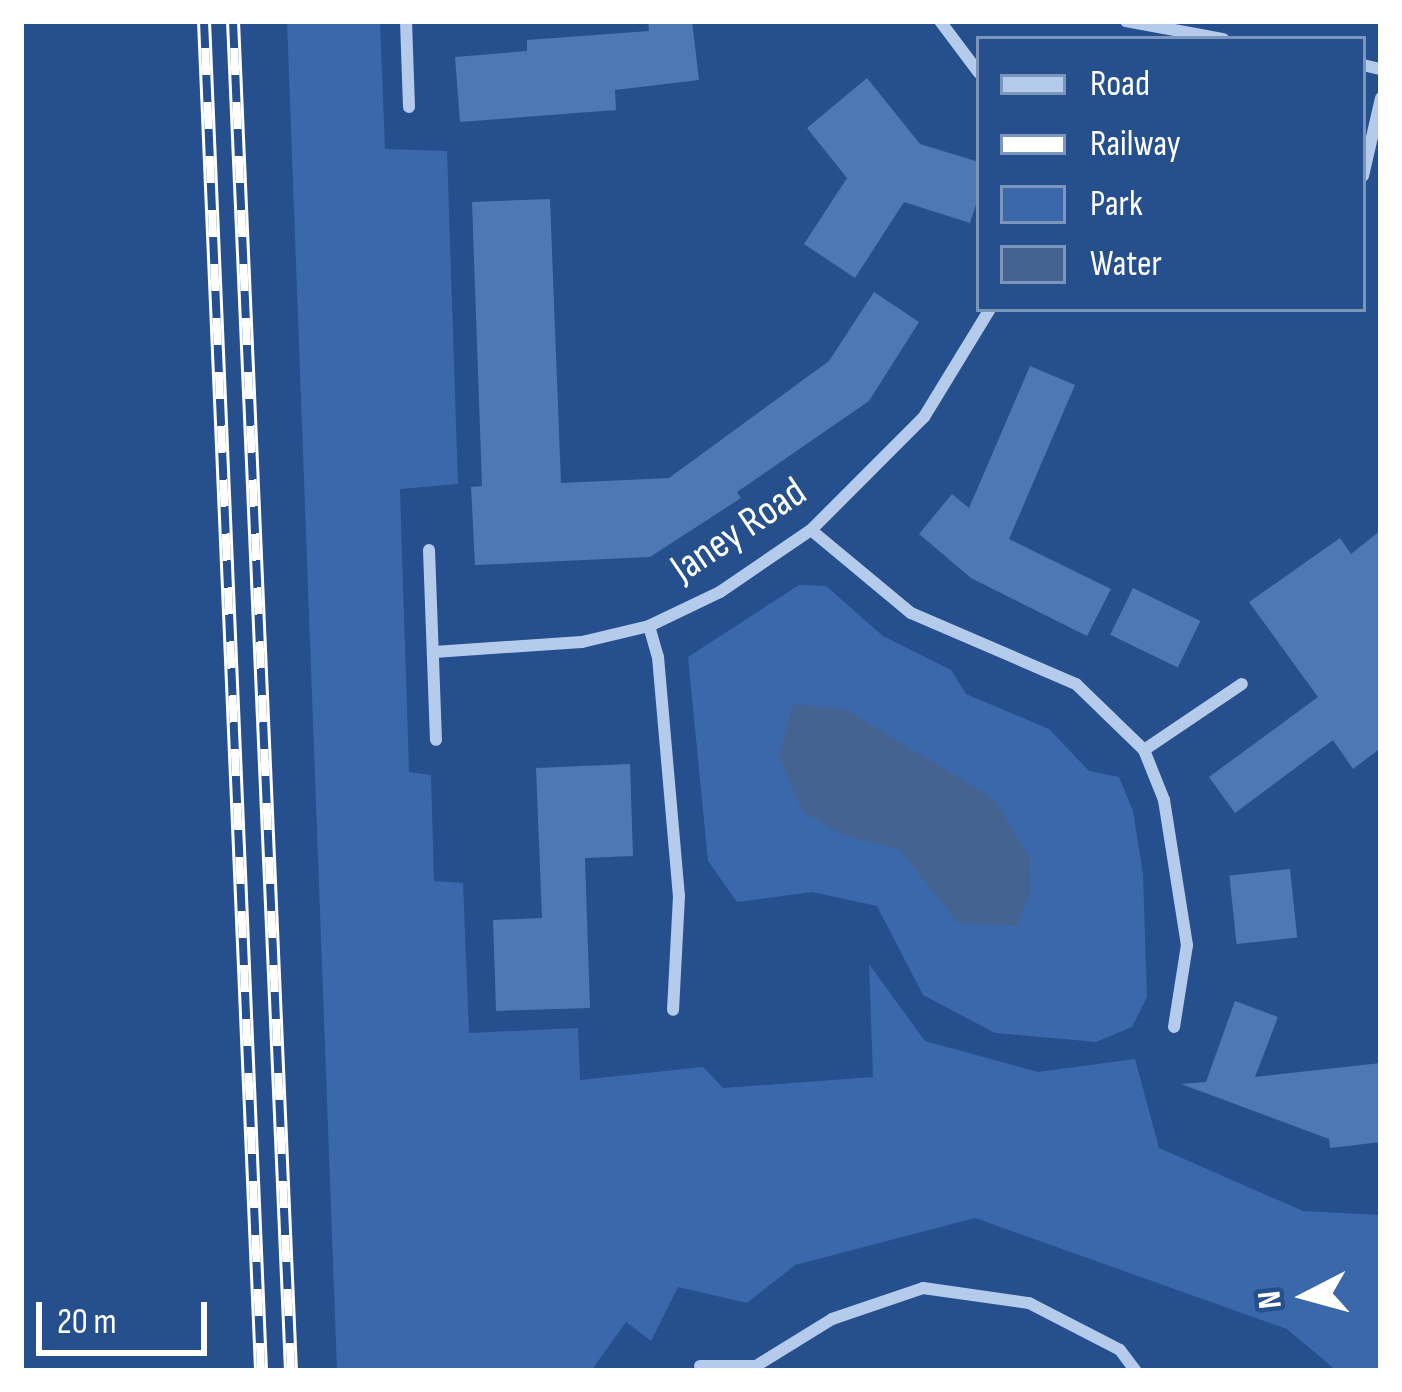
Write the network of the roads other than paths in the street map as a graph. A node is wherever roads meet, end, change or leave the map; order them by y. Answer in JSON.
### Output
{"nodes":[{"id":1,"x":406,"y":21,"type":"edge"},
{"id":2,"x":940,"y":21,"type":"edge"},
{"id":3,"x":1126,"y":21,"type":"edge"},
{"id":4,"x":1206,"y":36,"type":"edge"},
{"id":5,"x":976,"y":69,"type":"edge"},
{"id":6,"x":1381,"y":98,"type":"edge"},
{"id":7,"x":409,"y":107,"type":"dead end"},
{"id":8,"x":1366,"y":163,"type":"edge"},
{"id":9,"x":988,"y":312,"type":"edge"},
{"id":10,"x":811,"y":530,"type":"junction"},
{"id":11,"x":429,"y":550,"type":"dead end"},
{"id":12,"x":649,"y":626,"type":"junction"},
{"id":13,"x":434,"y":652,"type":"junction"},
{"id":14,"x":1242,"y":684,"type":"dead end"},
{"id":15,"x":436,"y":740,"type":"dead end"},
{"id":16,"x":1144,"y":750,"type":"junction"},
{"id":17,"x":673,"y":1010,"type":"dead end"},
{"id":18,"x":1174,"y":1027,"type":"dead end"},
{"id":19,"x":700,"y":1366,"type":"dead end"},
{"id":20,"x":757,"y":1368,"type":"edge"},
{"id":21,"x":1136,"y":1371,"type":"edge"}],
"edges":[{"from":1,"to":7,"type":"street"},
{"from":2,"to":5,"type":"street"},
{"from":3,"to":4,"type":"street"},
{"from":6,"to":8,"type":"street"},
{"from":9,"to":10,"type":"street","name":"Janey Road"},
{"from":10,"to":12,"type":"street","name":"Janey Road"},
{"from":10,"to":16,"type":"street"},
{"from":11,"to":13,"type":"street"},
{"from":12,"to":13,"type":"street","name":"Janey Road"},
{"from":12,"to":17,"type":"street"},
{"from":13,"to":15,"type":"street"},
{"from":14,"to":16,"type":"street"},
{"from":16,"to":18,"type":"street"},
{"from":19,"to":20,"type":"street"},
{"from":20,"to":21,"type":"street"}]}
